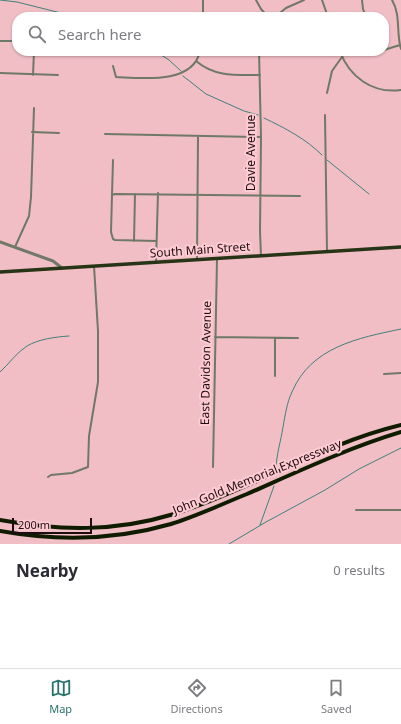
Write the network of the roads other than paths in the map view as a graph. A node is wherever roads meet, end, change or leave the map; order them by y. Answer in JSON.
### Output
{"nodes":[{"id":1,"x":203,"y":0,"type":"edge"},
{"id":2,"x":256,"y":0,"type":"edge"},
{"id":3,"x":304,"y":0,"type":"edge"},
{"id":4,"x":322,"y":0,"type":"edge"},
{"id":5,"x":362,"y":0,"type":"edge"},
{"id":6,"x":392,"y":0,"type":"edge"},
{"id":7,"x":203,"y":12,"type":"edge"},
{"id":8,"x":264,"y":12,"type":"edge"},
{"id":9,"x":281,"y":12,"type":"edge"},
{"id":10,"x":326,"y":12,"type":"edge"},
{"id":11,"x":364,"y":12,"type":"edge"},
{"id":12,"x":401,"y":16,"type":"edge"},
{"id":13,"x":398,"y":17,"type":"junction"},
{"id":14,"x":0,"y":41,"type":"edge"},
{"id":15,"x":12,"y":41,"type":"edge"},
{"id":16,"x":400,"y":45,"type":"junction"},
{"id":17,"x":389,"y":48,"type":"edge"},
{"id":18,"x":401,"y":49,"type":"edge"},
{"id":19,"x":34,"y":56,"type":"edge"},
{"id":20,"x":198,"y":56,"type":"edge"},
{"id":21,"x":259,"y":56,"type":"edge"},
{"id":22,"x":342,"y":57,"type":"joint"},
{"id":23,"x":196,"y":61,"type":"junction"},
{"id":24,"x":113,"y":66,"type":"dead end"},
{"id":25,"x":0,"y":73,"type":"edge"},
{"id":26,"x":33,"y":75,"type":"junction"},
{"id":27,"x":260,"y":75,"type":"junction"},
{"id":28,"x":58,"y":76,"type":"dead end"},
{"id":29,"x":401,"y":90,"type":"edge"},
{"id":30,"x":327,"y":93,"type":"dead end"},
{"id":31,"x":34,"y":108,"type":"dead end"},
{"id":32,"x":325,"y":115,"type":"dead end"},
{"id":33,"x":32,"y":132,"type":"junction"},
{"id":34,"x":59,"y":133,"type":"dead end"},
{"id":35,"x":105,"y":134,"type":"dead end"},
{"id":36,"x":198,"y":136,"type":"junction"},
{"id":37,"x":261,"y":137,"type":"junction"},
{"id":38,"x":113,"y":160,"type":"dead end"},
{"id":39,"x":158,"y":193,"type":"junction"},
{"id":40,"x":135,"y":194,"type":"junction"},
{"id":41,"x":197,"y":194,"type":"junction"},
{"id":42,"x":112,"y":195,"type":"junction"},
{"id":43,"x":260,"y":196,"type":"junction"},
{"id":44,"x":300,"y":196,"type":"dead end"},
{"id":45,"x":134,"y":240,"type":"junction"},
{"id":46,"x":156,"y":241,"type":"junction"},
{"id":47,"x":0,"y":242,"type":"edge"},
{"id":48,"x":16,"y":247,"type":"junction"},
{"id":49,"x":401,"y":247,"type":"edge"},
{"id":50,"x":327,"y":252,"type":"junction"},
{"id":51,"x":261,"y":256,"type":"junction"},
{"id":52,"x":217,"y":259,"type":"junction"},
{"id":53,"x":197,"y":260,"type":"junction"},
{"id":54,"x":156,"y":262,"type":"junction"},
{"id":55,"x":94,"y":266,"type":"junction"},
{"id":56,"x":62,"y":268,"type":"junction"},
{"id":57,"x":0,"y":272,"type":"edge"},
{"id":58,"x":215,"y":337,"type":"junction"},
{"id":59,"x":275,"y":338,"type":"junction"},
{"id":60,"x":298,"y":338,"type":"dead end"},
{"id":61,"x":384,"y":374,"type":"dead end"},
{"id":62,"x":401,"y":374,"type":"edge"},
{"id":63,"x":275,"y":376,"type":"dead end"},
{"id":64,"x":401,"y":425,"type":"edge"},
{"id":65,"x":401,"y":432,"type":"edge"},
{"id":66,"x":213,"y":467,"type":"dead end"},
{"id":67,"x":48,"y":477,"type":"dead end"},
{"id":68,"x":356,"y":510,"type":"dead end"},
{"id":69,"x":401,"y":510,"type":"edge"},
{"id":70,"x":0,"y":520,"type":"edge"},
{"id":71,"x":0,"y":531,"type":"edge"}],
"edges":[{"from":1,"to":7,"type":"street"},
{"from":2,"to":8,"type":"street"},
{"from":3,"to":9,"type":"street"},
{"from":4,"to":10,"type":"street"},
{"from":5,"to":11,"type":"street"},
{"from":6,"to":13,"type":"street"},
{"from":12,"to":13,"type":"street"},
{"from":13,"to":16,"type":"street"},
{"from":14,"to":15,"type":"street"},
{"from":16,"to":17,"type":"street"},
{"from":16,"to":18,"type":"street"},
{"from":19,"to":26,"type":"street"},
{"from":20,"to":23,"type":"street"},
{"from":21,"to":27,"type":"street","name":"Davie Avenue"},
{"from":22,"to":29,"type":"street"},
{"from":22,"to":30,"type":"street"},
{"from":23,"to":24,"type":"street"},
{"from":23,"to":27,"type":"street"},
{"from":25,"to":26,"type":"street"},
{"from":26,"to":28,"type":"street"},
{"from":27,"to":37,"type":"street","name":"Davie Avenue"},
{"from":31,"to":33,"type":"street"},
{"from":32,"to":50,"type":"street"},
{"from":33,"to":34,"type":"street"},
{"from":33,"to":48,"type":"street"},
{"from":35,"to":36,"type":"street"},
{"from":36,"to":37,"type":"street"},
{"from":36,"to":41,"type":"street"},
{"from":37,"to":43,"type":"street","name":"Davie Avenue"},
{"from":38,"to":42,"type":"street"},
{"from":39,"to":40,"type":"street"},
{"from":39,"to":41,"type":"street"},
{"from":39,"to":46,"type":"street"},
{"from":40,"to":42,"type":"street"},
{"from":40,"to":45,"type":"street"},
{"from":41,"to":43,"type":"street"},
{"from":41,"to":53,"type":"street"},
{"from":42,"to":45,"type":"street"},
{"from":43,"to":44,"type":"street"},
{"from":43,"to":51,"type":"street","name":"Davie Avenue"},
{"from":45,"to":46,"type":"street"},
{"from":46,"to":54,"type":"street"},
{"from":47,"to":48,"type":"street"},
{"from":48,"to":56,"type":"street"},
{"from":49,"to":50,"type":"main road","name":"South Main Street"},
{"from":50,"to":51,"type":"main road","name":"South Main Street"},
{"from":51,"to":52,"type":"main road","name":"South Main Street"},
{"from":52,"to":53,"type":"main road","name":"South Main Street"},
{"from":52,"to":58,"type":"street","name":"East Davidson Avenue"},
{"from":53,"to":54,"type":"main road","name":"South Main Street"},
{"from":54,"to":55,"type":"main road","name":"South Main Street"},
{"from":55,"to":56,"type":"main road","name":"South Main Street"},
{"from":55,"to":67,"type":"street"},
{"from":56,"to":57,"type":"main road","name":"South Main Street"},
{"from":58,"to":59,"type":"street"},
{"from":58,"to":66,"type":"street","name":"East Davidson Avenue"},
{"from":59,"to":60,"type":"street"},
{"from":59,"to":63,"type":"street"},
{"from":61,"to":62,"type":"street"},
{"from":64,"to":70,"type":"highway","name":"John Gold Memorial Expressway"},
{"from":65,"to":71,"type":"highway","name":"John Gold Memorial Expressway"},
{"from":68,"to":69,"type":"street"}]}
